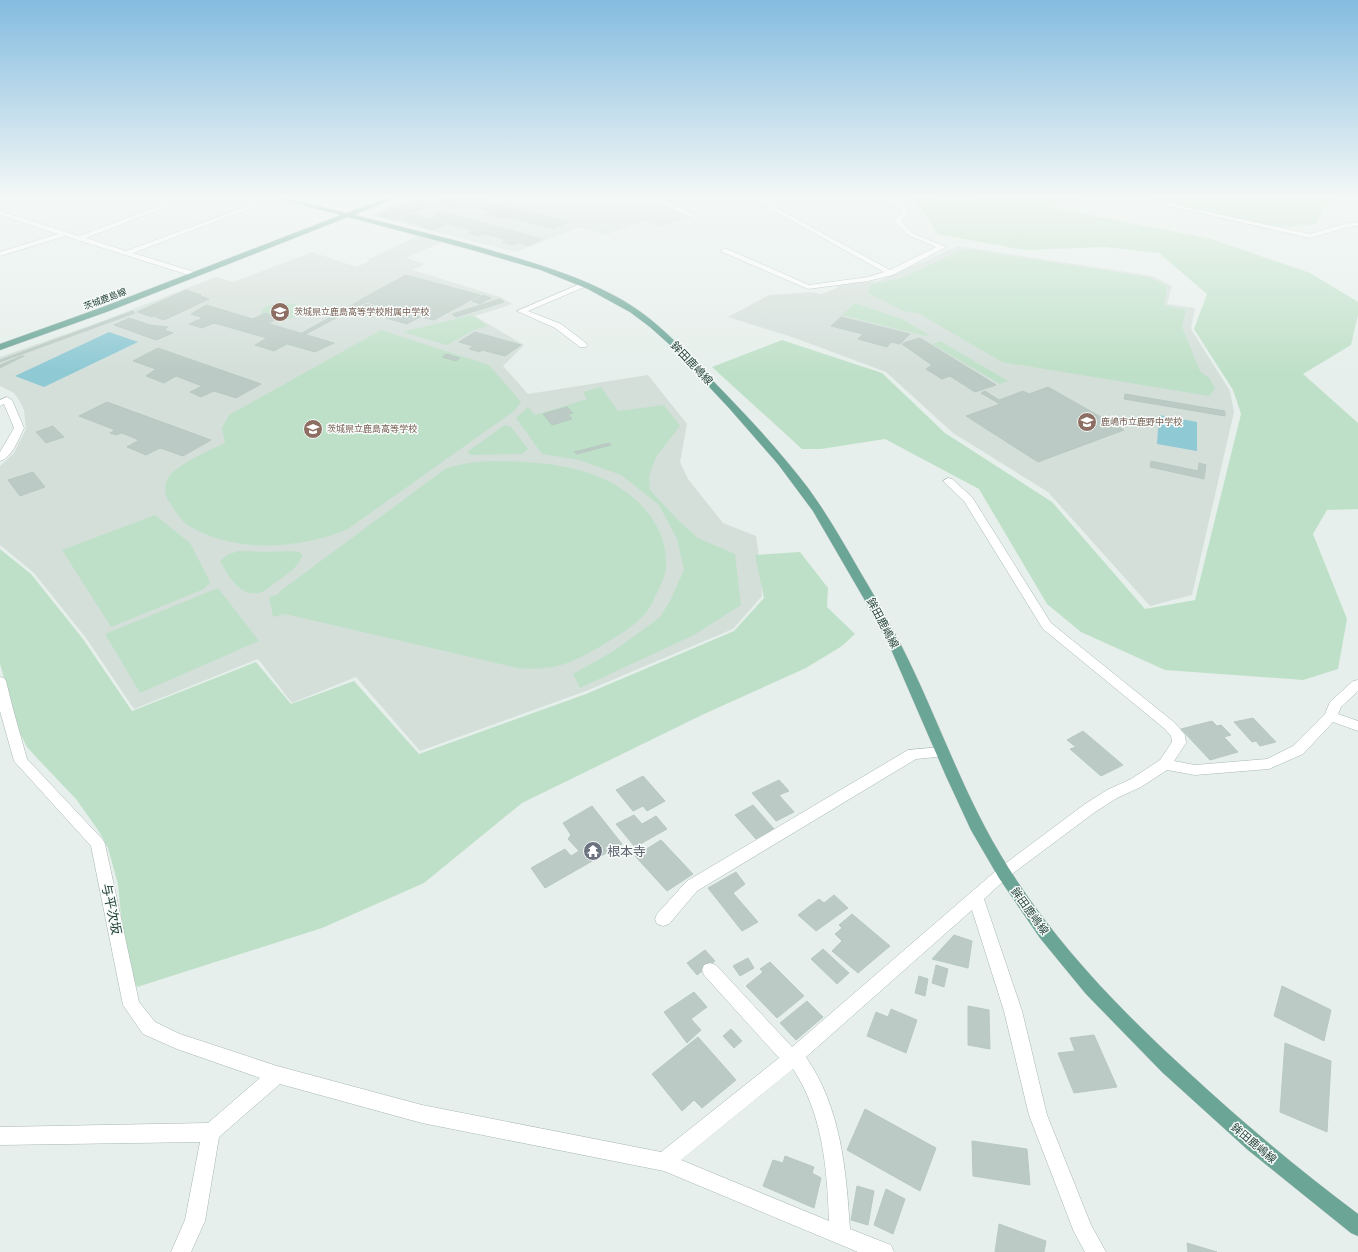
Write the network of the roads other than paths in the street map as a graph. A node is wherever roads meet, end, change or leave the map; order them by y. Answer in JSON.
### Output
{"nodes":[{"id":1,"x":134,"y":255,"type":"edge"},
{"id":2,"x":245,"y":255,"type":"edge"},
{"id":3,"x":500,"y":255,"type":"edge"},
{"id":4,"x":734,"y":255,"type":"edge"},
{"id":5,"x":858,"y":255,"type":"edge"},
{"id":6,"x":925,"y":255,"type":"edge"},
{"id":7,"x":890,"y":273,"type":"junction"},
{"id":8,"x":195,"y":275,"type":"junction"},
{"id":9,"x":585,"y":285,"type":"junction"},
{"id":10,"x":583,"y":345,"type":"dead end"},
{"id":11,"x":0,"y":347,"type":"edge"},
{"id":12,"x":0,"y":403,"type":"edge"},
{"id":13,"x":0,"y":458,"type":"edge"},
{"id":14,"x":948,"y":480,"type":"dead end"},
{"id":15,"x":0,"y":681,"type":"edge"},
{"id":16,"x":1358,"y":684,"type":"edge"},
{"id":17,"x":1331,"y":716,"type":"junction"},
{"id":18,"x":1358,"y":726,"type":"edge"},
{"id":19,"x":941,"y":752,"type":"junction"},
{"id":20,"x":1165,"y":764,"type":"junction"},
{"id":21,"x":1003,"y":873,"type":"junction"},
{"id":22,"x":976,"y":897,"type":"junction"},
{"id":23,"x":663,"y":919,"type":"dead end"},
{"id":24,"x":710,"y":970,"type":"dead end"},
{"id":25,"x":794,"y":1057,"type":"junction"},
{"id":26,"x":276,"y":1075,"type":"junction"},
{"id":27,"x":211,"y":1132,"type":"junction"},
{"id":28,"x":0,"y":1136,"type":"edge"},
{"id":29,"x":664,"y":1162,"type":"junction"},
{"id":30,"x":1358,"y":1226,"type":"edge"},
{"id":31,"x":840,"y":1235,"type":"junction"},
{"id":32,"x":181,"y":1252,"type":"edge"},
{"id":33,"x":884,"y":1252,"type":"edge"},
{"id":34,"x":1096,"y":1252,"type":"edge"}],
"edges":[{"from":1,"to":8,"type":"street"},
{"from":2,"to":8,"type":"main road","name":"茨城鹿島線"},
{"from":3,"to":9,"type":"main road","name":"鉾田鹿嶋線"},
{"from":4,"to":7,"type":"street"},
{"from":5,"to":7,"type":"street"},
{"from":6,"to":7,"type":"street"},
{"from":8,"to":11,"type":"main road","name":"茨城鹿島線"},
{"from":9,"to":10,"type":"street"},
{"from":9,"to":19,"type":"main road","name":"鉾田鹿嶋線"},
{"from":12,"to":13,"type":"street"},
{"from":14,"to":20,"type":"street"},
{"from":15,"to":26,"type":"street","name":"与平次坂"},
{"from":16,"to":17,"type":"street"},
{"from":17,"to":18,"type":"street"},
{"from":17,"to":20,"type":"street"},
{"from":19,"to":21,"type":"main road","name":"鉾田鹿嶋線"},
{"from":19,"to":23,"type":"street"},
{"from":20,"to":21,"type":"street"},
{"from":21,"to":22,"type":"street"},
{"from":21,"to":30,"type":"main road","name":"鉾田鹿嶋線"},
{"from":22,"to":25,"type":"street"},
{"from":22,"to":34,"type":"street"},
{"from":24,"to":25,"type":"street"},
{"from":25,"to":29,"type":"street"},
{"from":25,"to":31,"type":"street"},
{"from":26,"to":27,"type":"street"},
{"from":26,"to":29,"type":"street","name":"与平次坂"},
{"from":27,"to":28,"type":"street"},
{"from":27,"to":32,"type":"street"},
{"from":29,"to":31,"type":"street","name":"与平次坂"},
{"from":31,"to":33,"type":"street","name":"与平次坂"}]}
